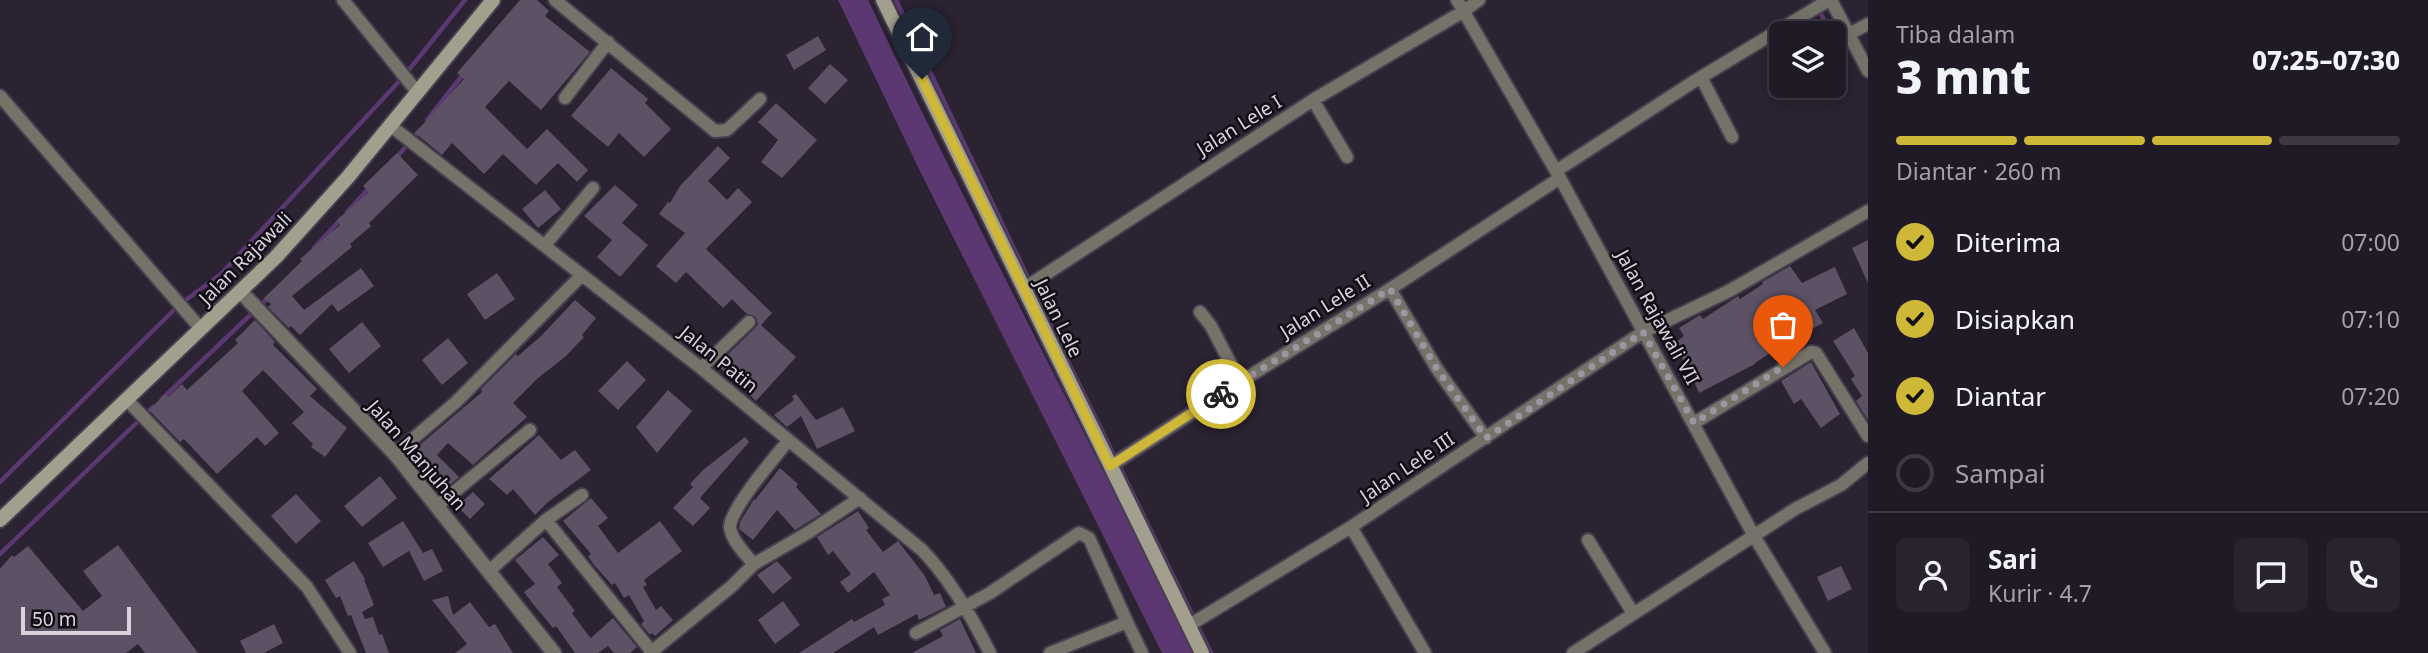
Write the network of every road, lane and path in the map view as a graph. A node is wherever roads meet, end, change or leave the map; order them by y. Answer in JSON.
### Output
{"nodes":[{"id":1,"x":342,"y":0,"type":"edge"},
{"id":2,"x":493,"y":0,"type":"edge"},
{"id":3,"x":555,"y":0,"type":"edge"},
{"id":4,"x":883,"y":0,"type":"edge"},
{"id":5,"x":1479,"y":0,"type":"edge"},
{"id":6,"x":1830,"y":0,"type":"edge"},
{"id":7,"x":1460,"y":6,"type":"edge"},
{"id":8,"x":1868,"y":24,"type":"edge"},
{"id":9,"x":1849,"y":34,"type":"junction"},
{"id":10,"x":608,"y":42,"type":"junction"},
{"id":11,"x":1868,"y":72,"type":"edge"},
{"id":12,"x":1701,"y":77,"type":"junction"},
{"id":13,"x":418,"y":93,"type":"junction"},
{"id":14,"x":0,"y":96,"type":"edge"},
{"id":15,"x":565,"y":98,"type":"dead end"},
{"id":16,"x":760,"y":99,"type":"dead end"},
{"id":17,"x":1313,"y":100,"type":"junction"},
{"id":18,"x":391,"y":126,"type":"junction"},
{"id":19,"x":1731,"y":137,"type":"dead end"},
{"id":20,"x":1347,"y":157,"type":"dead end"},
{"id":21,"x":1558,"y":174,"type":"junction"},
{"id":22,"x":593,"y":188,"type":"dead end"},
{"id":23,"x":1868,"y":211,"type":"edge"},
{"id":24,"x":545,"y":245,"type":"junction"},
{"id":25,"x":581,"y":276,"type":"junction"},
{"id":26,"x":1023,"y":289,"type":"junction"},
{"id":27,"x":1390,"y":289,"type":"junction"},
{"id":28,"x":241,"y":292,"type":"junction"},
{"id":29,"x":1200,"y":312,"type":"dead end"},
{"id":30,"x":749,"y":322,"type":"dead end"},
{"id":31,"x":201,"y":329,"type":"junction"},
{"id":32,"x":1643,"y":332,"type":"junction"},
{"id":33,"x":701,"y":368,"type":"junction"},
{"id":34,"x":1240,"y":382,"type":"junction"},
{"id":35,"x":127,"y":400,"type":"junction"},
{"id":36,"x":1694,"y":423,"type":"junction"},
{"id":37,"x":530,"y":430,"type":"dead end"},
{"id":38,"x":1868,"y":436,"type":"edge"},
{"id":39,"x":1486,"y":438,"type":"junction"},
{"id":40,"x":788,"y":440,"type":"junction"},
{"id":41,"x":395,"y":454,"type":"junction"},
{"id":42,"x":1868,"y":463,"type":"edge"},
{"id":43,"x":1110,"y":466,"type":"junction"},
{"id":44,"x":582,"y":495,"type":"dead end"},
{"id":45,"x":860,"y":498,"type":"junction"},
{"id":46,"x":437,"y":506,"type":"junction"},
{"id":47,"x":0,"y":520,"type":"edge"},
{"id":48,"x":546,"y":520,"type":"junction"},
{"id":49,"x":1351,"y":527,"type":"junction"},
{"id":50,"x":1754,"y":536,"type":"junction"},
{"id":51,"x":1588,"y":540,"type":"dead end"},
{"id":52,"x":754,"y":564,"type":"junction"},
{"id":53,"x":489,"y":571,"type":"junction"},
{"id":54,"x":964,"y":607,"type":"junction"},
{"id":55,"x":1633,"y":614,"type":"junction"},
{"id":56,"x":1127,"y":622,"type":"junction"},
{"id":57,"x":1188,"y":625,"type":"junction"},
{"id":58,"x":916,"y":633,"type":"dead end"},
{"id":59,"x":651,"y":652,"type":"edge"},
{"id":60,"x":349,"y":653,"type":"edge"},
{"id":61,"x":554,"y":653,"type":"edge"},
{"id":62,"x":990,"y":653,"type":"edge"},
{"id":63,"x":1050,"y":653,"type":"edge"},
{"id":64,"x":1142,"y":653,"type":"edge"},
{"id":65,"x":1202,"y":653,"type":"edge"},
{"id":66,"x":1425,"y":653,"type":"edge"},
{"id":67,"x":1573,"y":653,"type":"edge"},
{"id":68,"x":1825,"y":653,"type":"edge"}],
"edges":[{"from":1,"to":13,"type":"street"},
{"from":2,"to":13,"type":"main road","name":"Jalan Rajawali"},
{"from":3,"to":10,"type":"street"},
{"from":4,"to":26,"type":"main road","name":"Jalan Lele"},
{"from":5,"to":7,"type":"street","name":"Jalan Lele I"},
{"from":6,"to":9,"type":"street"},
{"from":6,"to":12,"type":"street","name":"Jalan Lele II"},
{"from":7,"to":17,"type":"street","name":"Jalan Lele I"},
{"from":7,"to":21,"type":"street","name":"Jalan Rajawali VII"},
{"from":8,"to":9,"type":"street"},
{"from":9,"to":11,"type":"street"},
{"from":10,"to":15,"type":"street"},
{"from":10,"to":16,"type":"street"},
{"from":12,"to":19,"type":"street"},
{"from":12,"to":21,"type":"street","name":"Jalan Lele II"},
{"from":13,"to":18,"type":"main road","name":"Jalan Rajawali"},
{"from":14,"to":31,"type":"street"},
{"from":17,"to":20,"type":"street"},
{"from":17,"to":26,"type":"street","name":"Jalan Lele I"},
{"from":18,"to":24,"type":"street","name":"Jalan Patin"},
{"from":18,"to":28,"type":"main road","name":"Jalan Rajawali"},
{"from":21,"to":27,"type":"street","name":"Jalan Lele II"},
{"from":21,"to":32,"type":"street","name":"Jalan Rajawali VII"},
{"from":22,"to":24,"type":"street"},
{"from":23,"to":32,"type":"street","name":"Jalan Lele III"},
{"from":24,"to":25,"type":"street","name":"Jalan Patin"},
{"from":25,"to":33,"type":"street","name":"Jalan Patin"},
{"from":25,"to":41,"type":"street"},
{"from":26,"to":43,"type":"main road","name":"Jalan Lele"},
{"from":27,"to":34,"type":"street","name":"Jalan Lele II"},
{"from":27,"to":39,"type":"street"},
{"from":28,"to":31,"type":"main road","name":"Jalan Rajawali"},
{"from":28,"to":41,"type":"street","name":"Jalan Manjuhan"},
{"from":29,"to":34,"type":"street"},
{"from":30,"to":33,"type":"street"},
{"from":31,"to":35,"type":"main road","name":"Jalan Rajawali"},
{"from":32,"to":36,"type":"street","name":"Jalan Rajawali VII"},
{"from":32,"to":39,"type":"street","name":"Jalan Lele III"},
{"from":33,"to":40,"type":"street","name":"Jalan Patin"},
{"from":34,"to":43,"type":"street","name":"Jalan Lele II"},
{"from":35,"to":47,"type":"main road","name":"Jalan Rajawali"},
{"from":35,"to":60,"type":"street"},
{"from":36,"to":38,"type":"street"},
{"from":36,"to":50,"type":"street","name":"Jalan Rajawali VII"},
{"from":37,"to":46,"type":"street"},
{"from":39,"to":49,"type":"street","name":"Jalan Lele III"},
{"from":40,"to":45,"type":"street","name":"Jalan Patin"},
{"from":40,"to":52,"type":"street"},
{"from":41,"to":46,"type":"street","name":"Jalan Manjuhan"},
{"from":42,"to":50,"type":"street"},
{"from":43,"to":57,"type":"main road","name":"Jalan Lele"},
{"from":44,"to":48,"type":"street"},
{"from":45,"to":52,"type":"street"},
{"from":45,"to":54,"type":"street","name":"Jalan Patin"},
{"from":46,"to":53,"type":"street","name":"Jalan Manjuhan"},
{"from":48,"to":53,"type":"street"},
{"from":48,"to":59,"type":"street"},
{"from":49,"to":57,"type":"street","name":"Jalan Lele III"},
{"from":49,"to":66,"type":"street"},
{"from":50,"to":55,"type":"street"},
{"from":50,"to":68,"type":"street","name":"Jalan Rajawali VII"},
{"from":51,"to":55,"type":"street"},
{"from":52,"to":59,"type":"street"},
{"from":53,"to":61,"type":"street","name":"Jalan Manjuhan"},
{"from":54,"to":56,"type":"street"},
{"from":54,"to":58,"type":"street"},
{"from":54,"to":62,"type":"street","name":"Jalan Patin"},
{"from":55,"to":67,"type":"street"},
{"from":56,"to":63,"type":"street"},
{"from":56,"to":64,"type":"street"},
{"from":57,"to":65,"type":"main road","name":"Jalan Lele"}]}
